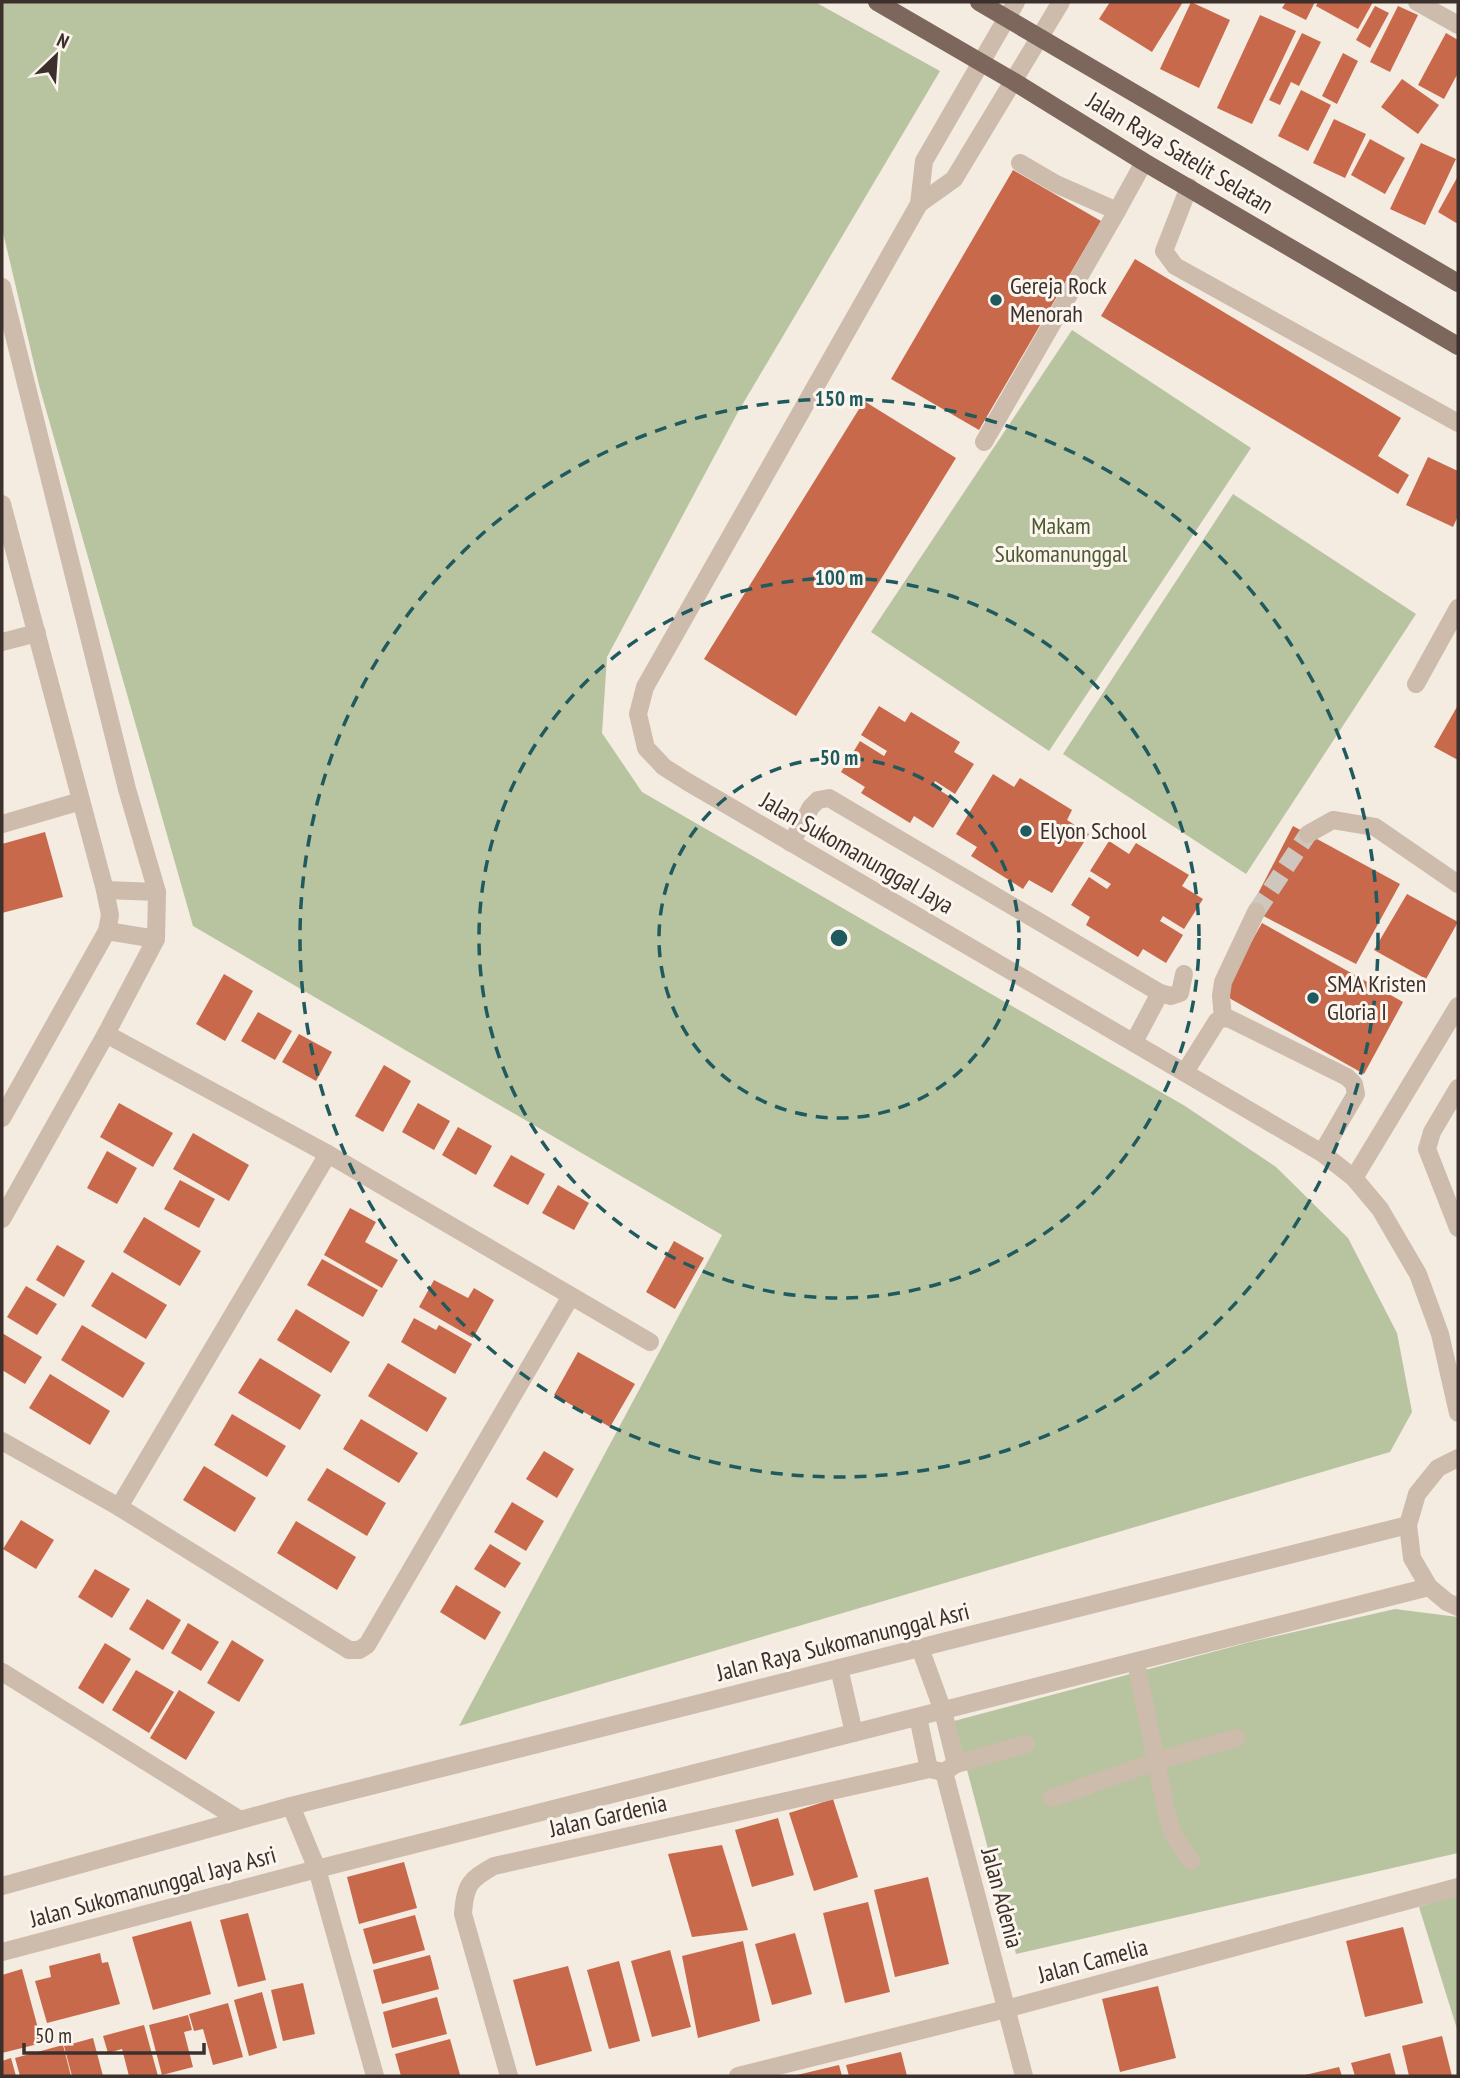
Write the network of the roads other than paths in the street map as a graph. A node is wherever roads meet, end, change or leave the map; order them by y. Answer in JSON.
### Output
{"nodes":[{"id":1,"x":877,"y":2,"type":"edge"},
{"id":2,"x":979,"y":2,"type":"edge"},
{"id":3,"x":1060,"y":2,"type":"edge"},
{"id":4,"x":1417,"y":2,"type":"edge"},
{"id":5,"x":1011,"y":10,"type":"edge"},
{"id":6,"x":1458,"y":25,"type":"edge"},
{"id":7,"x":1039,"y":37,"type":"junction"},
{"id":8,"x":981,"y":62,"type":"junction"},
{"id":9,"x":1013,"y":81,"type":"junction"},
{"id":10,"x":1144,"y":162,"type":"junction"},
{"id":11,"x":1020,"y":163,"type":"dead end"},
{"id":12,"x":1189,"y":187,"type":"junction"},
{"id":13,"x":919,"y":204,"type":"junction"},
{"id":14,"x":1116,"y":211,"type":"junction"},
{"id":15,"x":1458,"y":282,"type":"edge"},
{"id":16,"x":2,"y":287,"type":"edge"},
{"id":17,"x":1458,"y":346,"type":"edge"},
{"id":18,"x":1458,"y":423,"type":"edge"},
{"id":19,"x":984,"y":442,"type":"dead end"},
{"id":20,"x":2,"y":504,"type":"edge"},
{"id":21,"x":1458,"y":608,"type":"edge"},
{"id":22,"x":37,"y":633,"type":"junction"},
{"id":23,"x":2,"y":642,"type":"edge"},
{"id":24,"x":1416,"y":684,"type":"dead end"},
{"id":25,"x":81,"y":801,"type":"junction"},
{"id":26,"x":2,"y":824,"type":"edge"},
{"id":27,"x":1308,"y":834,"type":"tunnel mouth"},
{"id":28,"x":791,"y":843,"type":"junction"},
{"id":29,"x":1458,"y":884,"type":"edge"},
{"id":30,"x":105,"y":890,"type":"junction"},
{"id":31,"x":157,"y":892,"type":"junction"},
{"id":32,"x":1256,"y":912,"type":"tunnel mouth"},
{"id":33,"x":107,"y":930,"type":"junction"},
{"id":34,"x":156,"y":939,"type":"junction"},
{"id":35,"x":1184,"y":974,"type":"dead end"},
{"id":36,"x":1160,"y":993,"type":"junction"},
{"id":37,"x":1458,"y":1006,"type":"edge"},
{"id":38,"x":1223,"y":1017,"type":"junction"},
{"id":39,"x":106,"y":1034,"type":"junction"},
{"id":40,"x":1134,"y":1042,"type":"junction"},
{"id":41,"x":1185,"y":1072,"type":"junction"},
{"id":42,"x":1458,"y":1088,"type":"edge"},
{"id":43,"x":2,"y":1118,"type":"edge"},
{"id":44,"x":1322,"y":1153,"type":"junction"},
{"id":45,"x":328,"y":1154,"type":"junction"},
{"id":46,"x":1354,"y":1178,"type":"junction"},
{"id":47,"x":1453,"y":1197,"type":"edge"},
{"id":48,"x":2,"y":1219,"type":"edge"},
{"id":49,"x":1458,"y":1228,"type":"edge"},
{"id":50,"x":571,"y":1296,"type":"junction"},
{"id":51,"x":650,"y":1342,"type":"dead end"},
{"id":52,"x":1458,"y":1413,"type":"edge"},
{"id":53,"x":2,"y":1441,"type":"edge"},
{"id":54,"x":1458,"y":1458,"type":"edge"},
{"id":55,"x":118,"y":1507,"type":"junction"},
{"id":56,"x":1408,"y":1525,"type":"junction"},
{"id":57,"x":1429,"y":1587,"type":"junction"},
{"id":58,"x":1458,"y":1607,"type":"edge"},
{"id":59,"x":920,"y":1648,"type":"junction"},
{"id":60,"x":1136,"y":1662,"type":"junction"},
{"id":61,"x":839,"y":1668,"type":"junction"},
{"id":62,"x":2,"y":1672,"type":"edge"},
{"id":63,"x":943,"y":1711,"type":"junction"},
{"id":64,"x":919,"y":1717,"type":"junction"},
{"id":65,"x":854,"y":1733,"type":"junction"},
{"id":66,"x":1236,"y":1738,"type":"dead end"},
{"id":67,"x":1026,"y":1744,"type":"dead end"},
{"id":68,"x":1157,"y":1761,"type":"junction"},
{"id":69,"x":943,"y":1769,"type":"junction"},
{"id":70,"x":1052,"y":1798,"type":"dead end"},
{"id":71,"x":290,"y":1806,"type":"junction"},
{"id":72,"x":240,"y":1820,"type":"junction"},
{"id":73,"x":1191,"y":1861,"type":"dead end"},
{"id":74,"x":317,"y":1869,"type":"junction"},
{"id":75,"x":2,"y":1886,"type":"edge"},
{"id":76,"x":1458,"y":1887,"type":"edge"},
{"id":77,"x":2,"y":1952,"type":"edge"},
{"id":78,"x":1006,"y":2009,"type":"junction"},
{"id":79,"x":371,"y":2075,"type":"edge"},
{"id":80,"x":509,"y":2076,"type":"edge"},
{"id":81,"x":738,"y":2076,"type":"edge"},
{"id":82,"x":1024,"y":2076,"type":"edge"}],
"edges":[{"from":1,"to":8,"type":"main road","name":"Jalan Raya Satelit Selatan"},
{"from":2,"to":5,"type":"main road","name":"Jalan Raya Satelit Selatan"},
{"from":3,"to":7,"type":"street","name":"Jalan Sukomanunggal Jaya"},
{"from":4,"to":6,"type":"street"},
{"from":5,"to":7,"type":"main road","name":"Jalan Raya Satelit Selatan"},
{"from":5,"to":8,"type":"street","name":"Jalan Sukomanunggal Jaya"},
{"from":7,"to":9,"type":"street","name":"Jalan Sukomanunggal Jaya"},
{"from":7,"to":15,"type":"main road","name":"Jalan Raya Satelit Selatan"},
{"from":8,"to":9,"type":"main road","name":"Jalan Raya Satelit Selatan"},
{"from":8,"to":13,"type":"street","name":"Jalan Sukomanunggal Jaya"},
{"from":9,"to":10,"type":"main road","name":"Jalan Raya Satelit Selatan"},
{"from":9,"to":13,"type":"street","name":"Jalan Sukomanunggal Jaya"},
{"from":10,"to":12,"type":"main road","name":"Jalan Raya Satelit Selatan"},
{"from":10,"to":14,"type":"street"},
{"from":11,"to":14,"type":"street"},
{"from":12,"to":17,"type":"main road","name":"Jalan Raya Satelit Selatan"},
{"from":12,"to":18,"type":"street"},
{"from":13,"to":28,"type":"street","name":"Jalan Sukomanunggal Jaya"},
{"from":14,"to":19,"type":"street"},
{"from":16,"to":31,"type":"street"},
{"from":20,"to":22,"type":"street"},
{"from":21,"to":24,"type":"street"},
{"from":22,"to":23,"type":"street"},
{"from":22,"to":25,"type":"street"},
{"from":25,"to":26,"type":"street"},
{"from":25,"to":30,"type":"street"},
{"from":27,"to":29,"type":"street"},
{"from":28,"to":36,"type":"street"},
{"from":28,"to":40,"type":"street","name":"Jalan Sukomanunggal Jaya"},
{"from":30,"to":31,"type":"street"},
{"from":30,"to":33,"type":"street"},
{"from":31,"to":34,"type":"street"},
{"from":32,"to":38,"type":"street"},
{"from":33,"to":34,"type":"street"},
{"from":33,"to":43,"type":"street"},
{"from":34,"to":39,"type":"street"},
{"from":35,"to":36,"type":"street"},
{"from":36,"to":40,"type":"street"},
{"from":37,"to":46,"type":"street"},
{"from":38,"to":41,"type":"street"},
{"from":38,"to":44,"type":"street"},
{"from":39,"to":45,"type":"street"},
{"from":39,"to":48,"type":"street"},
{"from":40,"to":41,"type":"street","name":"Jalan Sukomanunggal Jaya"},
{"from":41,"to":44,"type":"street","name":"Jalan Sukomanunggal Jaya"},
{"from":42,"to":47,"type":"street"},
{"from":44,"to":46,"type":"street","name":"Jalan Sukomanunggal Jaya"},
{"from":45,"to":50,"type":"street"},
{"from":45,"to":55,"type":"street"},
{"from":46,"to":52,"type":"street","name":"Jalan Sukomanunggal Jaya"},
{"from":47,"to":49,"type":"street"},
{"from":50,"to":51,"type":"street"},
{"from":50,"to":55,"type":"street"},
{"from":53,"to":55,"type":"street"},
{"from":54,"to":56,"type":"street"},
{"from":56,"to":57,"type":"street"},
{"from":56,"to":59,"type":"street","name":"Jalan Raya Sukomanunggal Asri"},
{"from":57,"to":58,"type":"street"},
{"from":57,"to":60,"type":"street"},
{"from":59,"to":61,"type":"street","name":"Jalan Raya Sukomanunggal Asri"},
{"from":59,"to":63,"type":"street","name":"Jalan Adenia"},
{"from":60,"to":63,"type":"street"},
{"from":60,"to":68,"type":"street"},
{"from":61,"to":65,"type":"street"},
{"from":61,"to":71,"type":"street","name":"Jalan Raya Sukomanunggal Asri"},
{"from":62,"to":72,"type":"street"},
{"from":63,"to":64,"type":"street"},
{"from":63,"to":69,"type":"street","name":"Jalan Adenia"},
{"from":64,"to":65,"type":"street"},
{"from":64,"to":69,"type":"street","name":"Jalan Adenia"},
{"from":65,"to":74,"type":"street"},
{"from":66,"to":68,"type":"street"},
{"from":67,"to":69,"type":"street","name":"Jalan Gardenia"},
{"from":68,"to":70,"type":"street"},
{"from":68,"to":73,"type":"street"},
{"from":69,"to":78,"type":"street","name":"Jalan Adenia"},
{"from":69,"to":80,"type":"street","name":"Jalan Gardenia"},
{"from":71,"to":72,"type":"street","name":"Jalan Sukomanunggal Jaya Asri"},
{"from":71,"to":74,"type":"street"},
{"from":72,"to":75,"type":"street","name":"Jalan Sukomanunggal Jaya Asri"},
{"from":74,"to":77,"type":"street","name":"Jalan Sukomanunggal Jaya Asri"},
{"from":74,"to":79,"type":"street"},
{"from":76,"to":78,"type":"street","name":"Jalan Camelia"},
{"from":78,"to":81,"type":"street","name":"Jalan Camelia"},
{"from":78,"to":82,"type":"street","name":"Jalan Adenia"}]}
